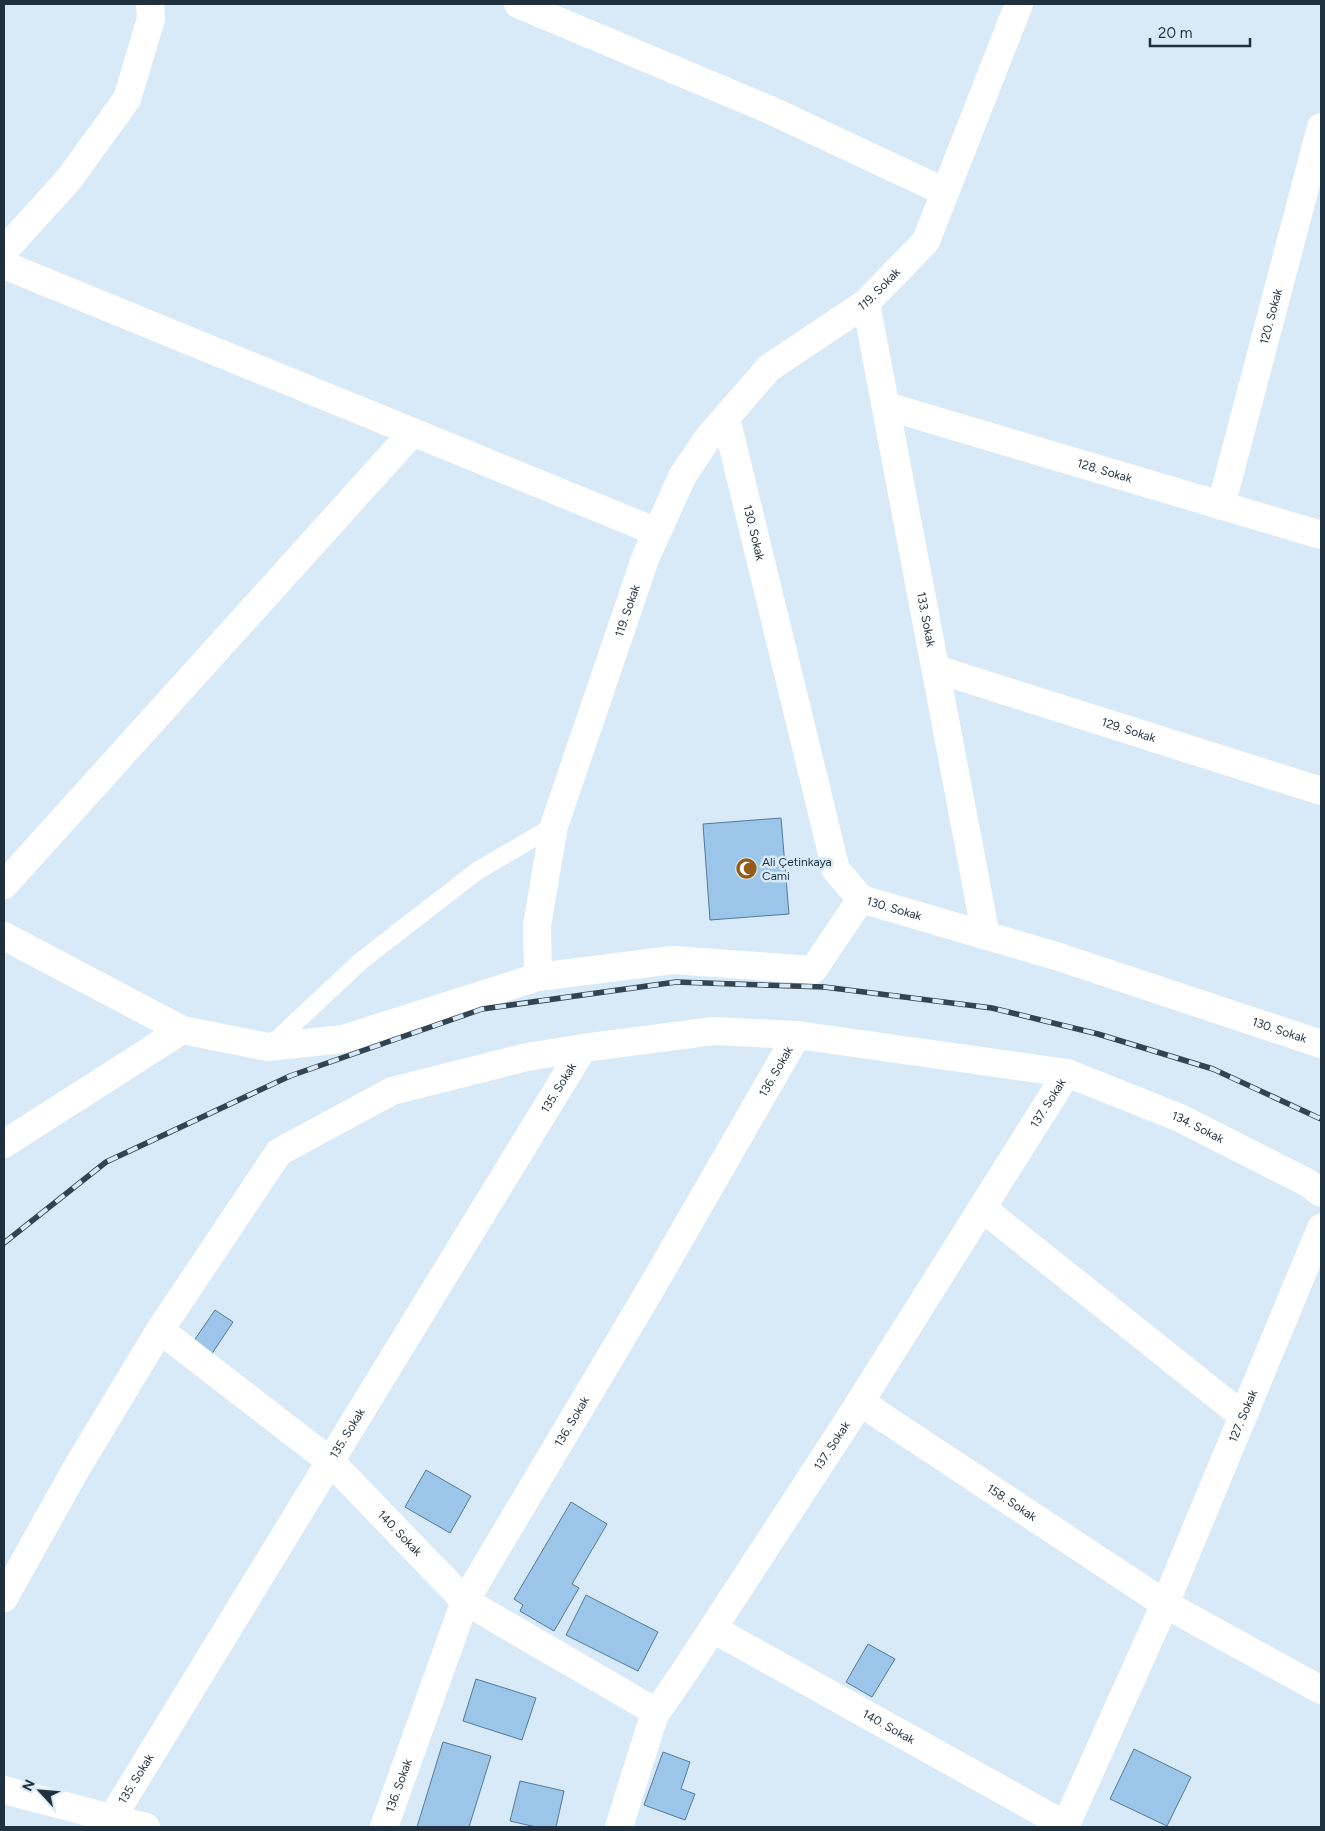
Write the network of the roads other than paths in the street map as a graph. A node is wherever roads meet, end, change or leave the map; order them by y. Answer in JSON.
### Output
{"nodes":[{"id":1,"x":150,"y":4,"type":"edge"},
{"id":2,"x":518,"y":4,"type":"edge"},
{"id":3,"x":1019,"y":4,"type":"edge"},
{"id":4,"x":1321,"y":127,"type":"edge"},
{"id":5,"x":945,"y":192,"type":"junction"},
{"id":6,"x":4,"y":251,"type":"edge"},
{"id":7,"x":4,"y":266,"type":"edge"},
{"id":8,"x":866,"y":303,"type":"junction"},
{"id":9,"x":886,"y":406,"type":"junction"},
{"id":10,"x":726,"y":418,"type":"junction"},
{"id":11,"x":413,"y":432,"type":"junction"},
{"id":12,"x":1221,"y":506,"type":"junction"},
{"id":13,"x":657,"y":532,"type":"junction"},
{"id":14,"x":1321,"y":535,"type":"edge"},
{"id":15,"x":936,"y":669,"type":"junction"},
{"id":16,"x":1321,"y":791,"type":"edge"},
{"id":17,"x":554,"y":826,"type":"junction"},
{"id":18,"x":4,"y":885,"type":"edge"},
{"id":19,"x":861,"y":899,"type":"junction"},
{"id":20,"x":4,"y":936,"type":"edge"},
{"id":21,"x":986,"y":936,"type":"junction"},
{"id":22,"x":538,"y":976,"type":"junction"},
{"id":23,"x":182,"y":1030,"type":"junction"},
{"id":24,"x":797,"y":1035,"type":"junction"},
{"id":25,"x":1321,"y":1044,"type":"edge"},
{"id":26,"x":268,"y":1047,"type":"junction"},
{"id":27,"x":583,"y":1048,"type":"junction"},
{"id":28,"x":1067,"y":1073,"type":"junction"},
{"id":29,"x":4,"y":1144,"type":"edge"},
{"id":30,"x":1321,"y":1193,"type":"edge"},
{"id":31,"x":982,"y":1208,"type":"junction"},
{"id":32,"x":1321,"y":1228,"type":"edge"},
{"id":33,"x":160,"y":1330,"type":"junction"},
{"id":34,"x":860,"y":1402,"type":"junction"},
{"id":35,"x":1243,"y":1416,"type":"junction"},
{"id":36,"x":331,"y":1462,"type":"junction"},
{"id":37,"x":4,"y":1598,"type":"edge"},
{"id":38,"x":465,"y":1600,"type":"junction"},
{"id":39,"x":1165,"y":1604,"type":"junction"},
{"id":40,"x":713,"y":1629,"type":"junction"},
{"id":41,"x":1321,"y":1690,"type":"edge"},
{"id":42,"x":656,"y":1712,"type":"junction"},
{"id":43,"x":4,"y":1790,"type":"edge"},
{"id":44,"x":112,"y":1818,"type":"junction"},
{"id":45,"x":1065,"y":1826,"type":"edge"},
{"id":46,"x":146,"y":1827,"type":"edge"},
{"id":47,"x":384,"y":1827,"type":"edge"},
{"id":48,"x":619,"y":1827,"type":"edge"}],
"edges":[{"from":1,"to":6,"type":"street"},
{"from":2,"to":5,"type":"street"},
{"from":3,"to":5,"type":"street","name":"119. Sokak"},
{"from":4,"to":12,"type":"street","name":"120. Sokak"},
{"from":5,"to":8,"type":"street","name":"119. Sokak"},
{"from":7,"to":11,"type":"street"},
{"from":8,"to":9,"type":"street","name":"133. Sokak"},
{"from":8,"to":10,"type":"street","name":"119. Sokak"},
{"from":9,"to":12,"type":"street","name":"128. Sokak"},
{"from":9,"to":15,"type":"street","name":"133. Sokak"},
{"from":10,"to":13,"type":"street","name":"119. Sokak"},
{"from":10,"to":19,"type":"street","name":"130. Sokak"},
{"from":11,"to":13,"type":"street"},
{"from":11,"to":18,"type":"street"},
{"from":12,"to":14,"type":"street","name":"128. Sokak"},
{"from":13,"to":17,"type":"street","name":"119. Sokak"},
{"from":15,"to":16,"type":"street","name":"129. Sokak"},
{"from":15,"to":21,"type":"street","name":"133. Sokak"},
{"from":17,"to":22,"type":"street","name":"119. Sokak"},
{"from":17,"to":26,"type":"lane"},
{"from":19,"to":21,"type":"street","name":"130. Sokak"},
{"from":19,"to":22,"type":"street"},
{"from":20,"to":23,"type":"street"},
{"from":21,"to":25,"type":"street","name":"130. Sokak"},
{"from":22,"to":26,"type":"street"},
{"from":23,"to":26,"type":"street"},
{"from":23,"to":29,"type":"street"},
{"from":24,"to":27,"type":"street","name":"134. Sokak"},
{"from":24,"to":28,"type":"street","name":"134. Sokak"},
{"from":24,"to":38,"type":"street","name":"136. Sokak"},
{"from":27,"to":33,"type":"street","name":"134. Sokak"},
{"from":27,"to":36,"type":"street","name":"135. Sokak"},
{"from":28,"to":30,"type":"street","name":"134. Sokak"},
{"from":28,"to":31,"type":"street","name":"137. Sokak"},
{"from":31,"to":34,"type":"street","name":"137. Sokak"},
{"from":31,"to":35,"type":"street"},
{"from":32,"to":35,"type":"street","name":"127. Sokak"},
{"from":33,"to":36,"type":"street","name":"140. Sokak"},
{"from":33,"to":37,"type":"street","name":"134. Sokak"},
{"from":34,"to":39,"type":"street","name":"158. Sokak"},
{"from":34,"to":40,"type":"street","name":"137. Sokak"},
{"from":35,"to":39,"type":"street","name":"127. Sokak"},
{"from":36,"to":38,"type":"street","name":"140. Sokak"},
{"from":36,"to":44,"type":"street","name":"135. Sokak"},
{"from":38,"to":42,"type":"street","name":"140. Sokak"},
{"from":38,"to":47,"type":"street","name":"136. Sokak"},
{"from":39,"to":41,"type":"street","name":"158. Sokak"},
{"from":39,"to":45,"type":"street","name":"127. Sokak"},
{"from":40,"to":42,"type":"street","name":"137. Sokak"},
{"from":40,"to":45,"type":"street","name":"140. Sokak"},
{"from":42,"to":48,"type":"street","name":"137. Sokak"},
{"from":43,"to":44,"type":"street"},
{"from":44,"to":46,"type":"street"}]}
